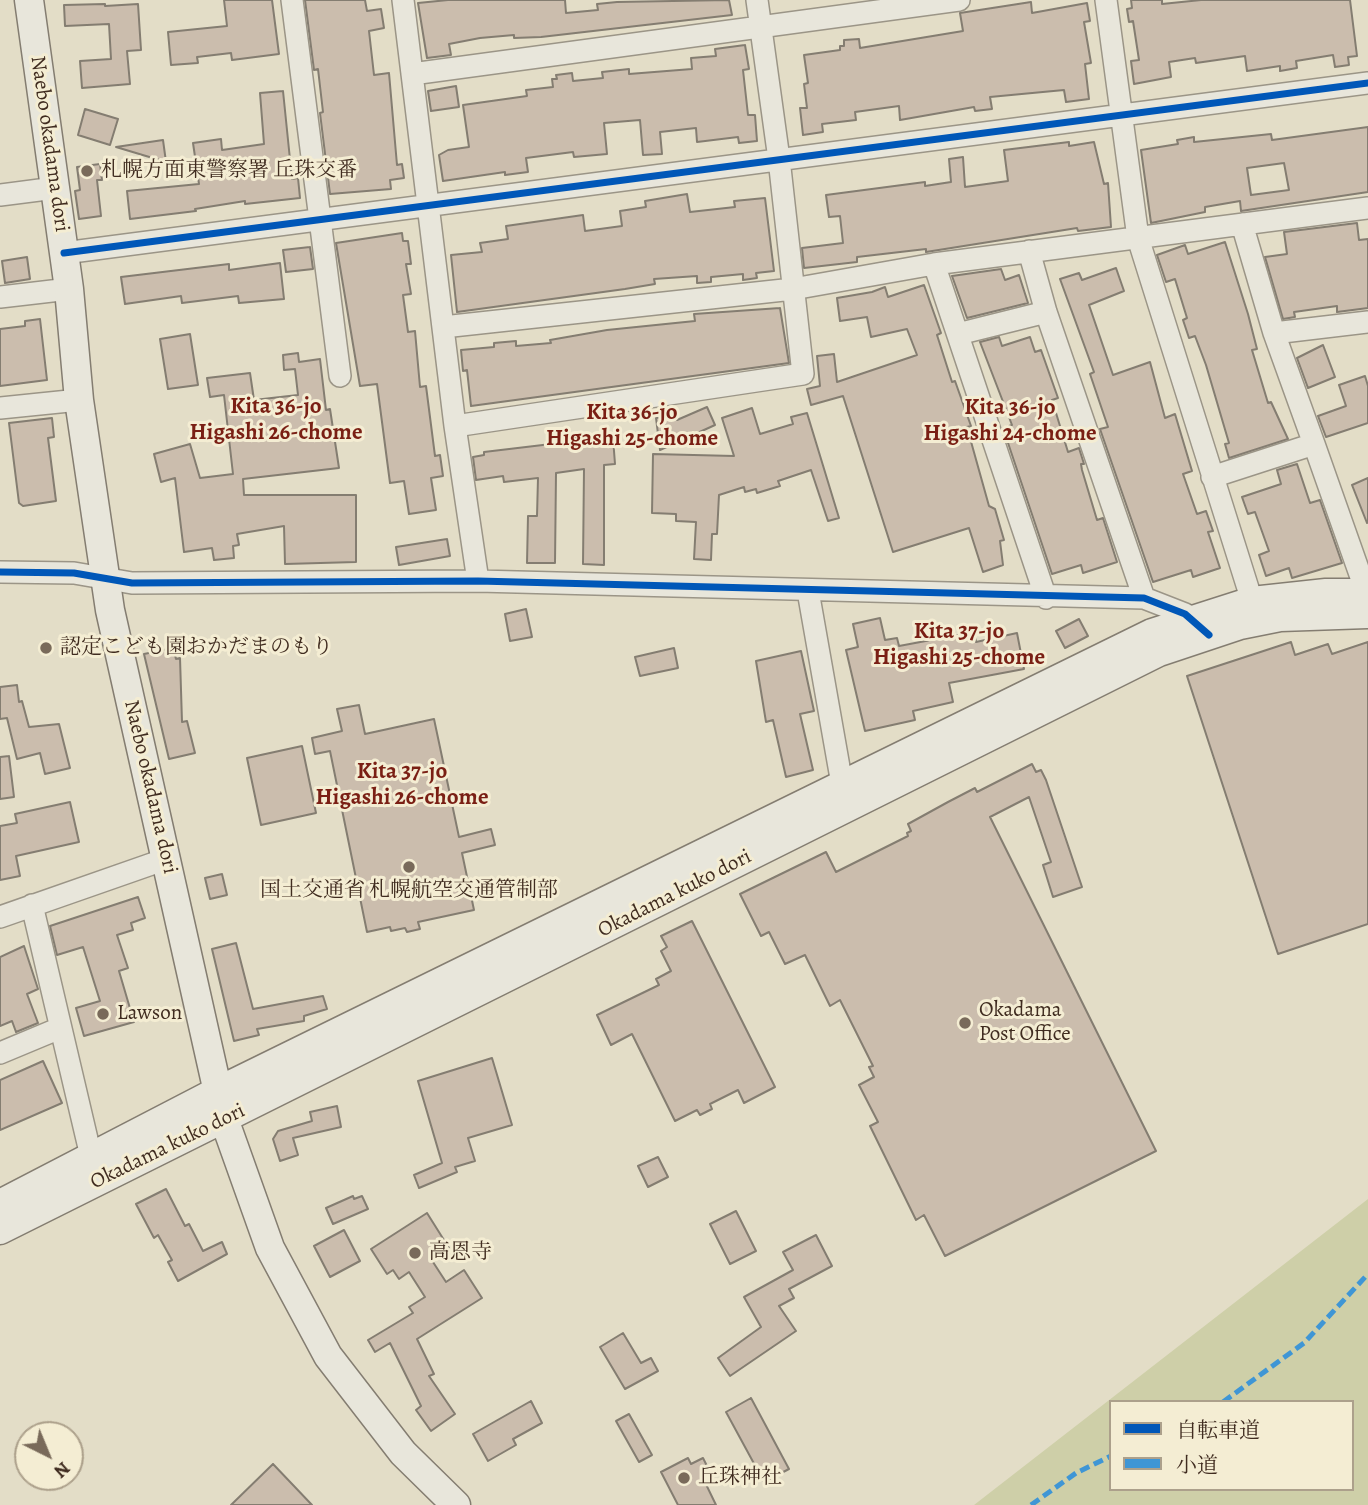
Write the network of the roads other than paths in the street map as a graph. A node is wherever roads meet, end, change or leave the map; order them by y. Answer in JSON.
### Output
{"nodes":[{"id":1,"x":29,"y":0,"type":"edge"},
{"id":2,"x":292,"y":0,"type":"edge"},
{"id":3,"x":403,"y":0,"type":"edge"},
{"id":4,"x":757,"y":0,"type":"edge"},
{"id":5,"x":959,"y":0,"type":"edge"},
{"id":6,"x":1106,"y":0,"type":"edge"},
{"id":7,"x":760,"y":27,"type":"junction"},
{"id":8,"x":412,"y":74,"type":"junction"},
{"id":9,"x":1368,"y":82,"type":"edge"},
{"id":10,"x":1121,"y":114,"type":"junction"},
{"id":11,"x":779,"y":159,"type":"junction"},
{"id":12,"x":55,"y":188,"type":"junction"},
{"id":13,"x":0,"y":195,"type":"edge"},
{"id":14,"x":429,"y":205,"type":"junction"},
{"id":15,"x":1368,"y":208,"type":"edge"},
{"id":16,"x":321,"y":219,"type":"junction"},
{"id":17,"x":1242,"y":225,"type":"junction"},
{"id":18,"x":1138,"y":238,"type":"junction"},
{"id":19,"x":1029,"y":251,"type":"junction"},
{"id":20,"x":64,"y":253,"type":"junction"},
{"id":21,"x":934,"y":264,"type":"junction"},
{"id":22,"x":69,"y":289,"type":"junction"},
{"id":23,"x":793,"y":289,"type":"junction"},
{"id":24,"x":0,"y":297,"type":"edge"},
{"id":25,"x":1046,"y":312,"type":"junction"},
{"id":26,"x":1368,"y":322,"type":"edge"},
{"id":27,"x":443,"y":327,"type":"junction"},
{"id":28,"x":958,"y":334,"type":"junction"},
{"id":29,"x":1274,"y":334,"type":"junction"},
{"id":30,"x":341,"y":376,"type":"dead end"},
{"id":31,"x":79,"y":400,"type":"junction"},
{"id":32,"x":0,"y":408,"type":"edge"},
{"id":33,"x":455,"y":426,"type":"junction"},
{"id":34,"x":1314,"y":444,"type":"junction"},
{"id":35,"x":1212,"y":477,"type":"junction"},
{"id":36,"x":0,"y":572,"type":"edge"},
{"id":37,"x":105,"y":580,"type":"junction"},
{"id":38,"x":478,"y":581,"type":"junction"},
{"id":39,"x":808,"y":591,"type":"junction"},
{"id":40,"x":1046,"y":598,"type":"junction"},
{"id":41,"x":1144,"y":598,"type":"junction"},
{"id":42,"x":1368,"y":599,"type":"edge"},
{"id":43,"x":1258,"y":611,"type":"junction"},
{"id":44,"x":1200,"y":627,"type":"junction"},
{"id":45,"x":842,"y":784,"type":"junction"},
{"id":46,"x":166,"y":859,"type":"junction"},
{"id":47,"x":32,"y":905,"type":"junction"},
{"id":48,"x":0,"y":917,"type":"edge"},
{"id":49,"x":60,"y":1028,"type":"junction"},
{"id":50,"x":0,"y":1053,"type":"edge"},
{"id":51,"x":218,"y":1091,"type":"junction"},
{"id":52,"x":224,"y":1119,"type":"junction"},
{"id":53,"x":95,"y":1170,"type":"junction"},
{"id":54,"x":0,"y":1204,"type":"edge"},
{"id":55,"x":0,"y":1230,"type":"edge"},
{"id":56,"x":456,"y":1505,"type":"edge"}],
"edges":[{"from":1,"to":12,"type":"main road","name":"Naebo okadama dori"},
{"from":2,"to":16,"type":"street"},
{"from":3,"to":8,"type":"street"},
{"from":4,"to":7,"type":"street"},
{"from":5,"to":7,"type":"street"},
{"from":6,"to":10,"type":"street"},
{"from":7,"to":8,"type":"street"},
{"from":7,"to":11,"type":"street"},
{"from":8,"to":14,"type":"street"},
{"from":9,"to":10,"type":"street"},
{"from":10,"to":11,"type":"street"},
{"from":10,"to":18,"type":"street"},
{"from":11,"to":14,"type":"street"},
{"from":11,"to":23,"type":"street"},
{"from":12,"to":13,"type":"street"},
{"from":12,"to":20,"type":"main road","name":"Naebo okadama dori"},
{"from":14,"to":16,"type":"street"},
{"from":14,"to":27,"type":"street"},
{"from":15,"to":17,"type":"street"},
{"from":16,"to":20,"type":"street"},
{"from":16,"to":30,"type":"street"},
{"from":17,"to":18,"type":"street"},
{"from":17,"to":29,"type":"street"},
{"from":18,"to":19,"type":"street"},
{"from":18,"to":35,"type":"street"},
{"from":19,"to":21,"type":"street"},
{"from":19,"to":25,"type":"street"},
{"from":20,"to":22,"type":"main road","name":"Naebo okadama dori"},
{"from":21,"to":23,"type":"street"},
{"from":21,"to":28,"type":"street"},
{"from":22,"to":24,"type":"street"},
{"from":22,"to":31,"type":"main road","name":"Naebo okadama dori"},
{"from":23,"to":27,"type":"street"},
{"from":23,"to":33,"type":"street"},
{"from":25,"to":28,"type":"street"},
{"from":25,"to":41,"type":"street"},
{"from":26,"to":29,"type":"street"},
{"from":27,"to":33,"type":"street"},
{"from":28,"to":40,"type":"street"},
{"from":29,"to":34,"type":"street"},
{"from":31,"to":32,"type":"street"},
{"from":31,"to":37,"type":"main road","name":"Naebo okadama dori"},
{"from":33,"to":38,"type":"street"},
{"from":34,"to":35,"type":"street"},
{"from":34,"to":42,"type":"street"},
{"from":35,"to":43,"type":"street"},
{"from":36,"to":37,"type":"street"},
{"from":37,"to":38,"type":"street"},
{"from":37,"to":46,"type":"main road","name":"Naebo okadama dori"},
{"from":38,"to":39,"type":"street"},
{"from":39,"to":40,"type":"street"},
{"from":39,"to":45,"type":"street"},
{"from":40,"to":41,"type":"street"},
{"from":41,"to":44,"type":"street"},
{"from":42,"to":43,"type":"main road","name":"Okadama kuko dori"},
{"from":43,"to":44,"type":"main road","name":"Okadama kuko dori"},
{"from":44,"to":45,"type":"main road","name":"Okadama kuko dori"},
{"from":44,"to":52,"type":"main road","name":"Okadama kuko dori"},
{"from":45,"to":51,"type":"main road","name":"Okadama kuko dori"},
{"from":46,"to":47,"type":"street"},
{"from":46,"to":51,"type":"main road","name":"Naebo okadama dori"},
{"from":47,"to":48,"type":"street"},
{"from":47,"to":49,"type":"street"},
{"from":49,"to":50,"type":"street"},
{"from":49,"to":53,"type":"street"},
{"from":51,"to":52,"type":"main road","name":"Naebo okadama dori"},
{"from":51,"to":53,"type":"main road","name":"Okadama kuko dori"},
{"from":52,"to":53,"type":"main road","name":"Okadama kuko dori"},
{"from":52,"to":56,"type":"main road","name":"Naebo okadama dori"},
{"from":53,"to":54,"type":"main road","name":"Okadama kuko dori"},
{"from":53,"to":55,"type":"main road","name":"Okadama kuko dori"}]}
